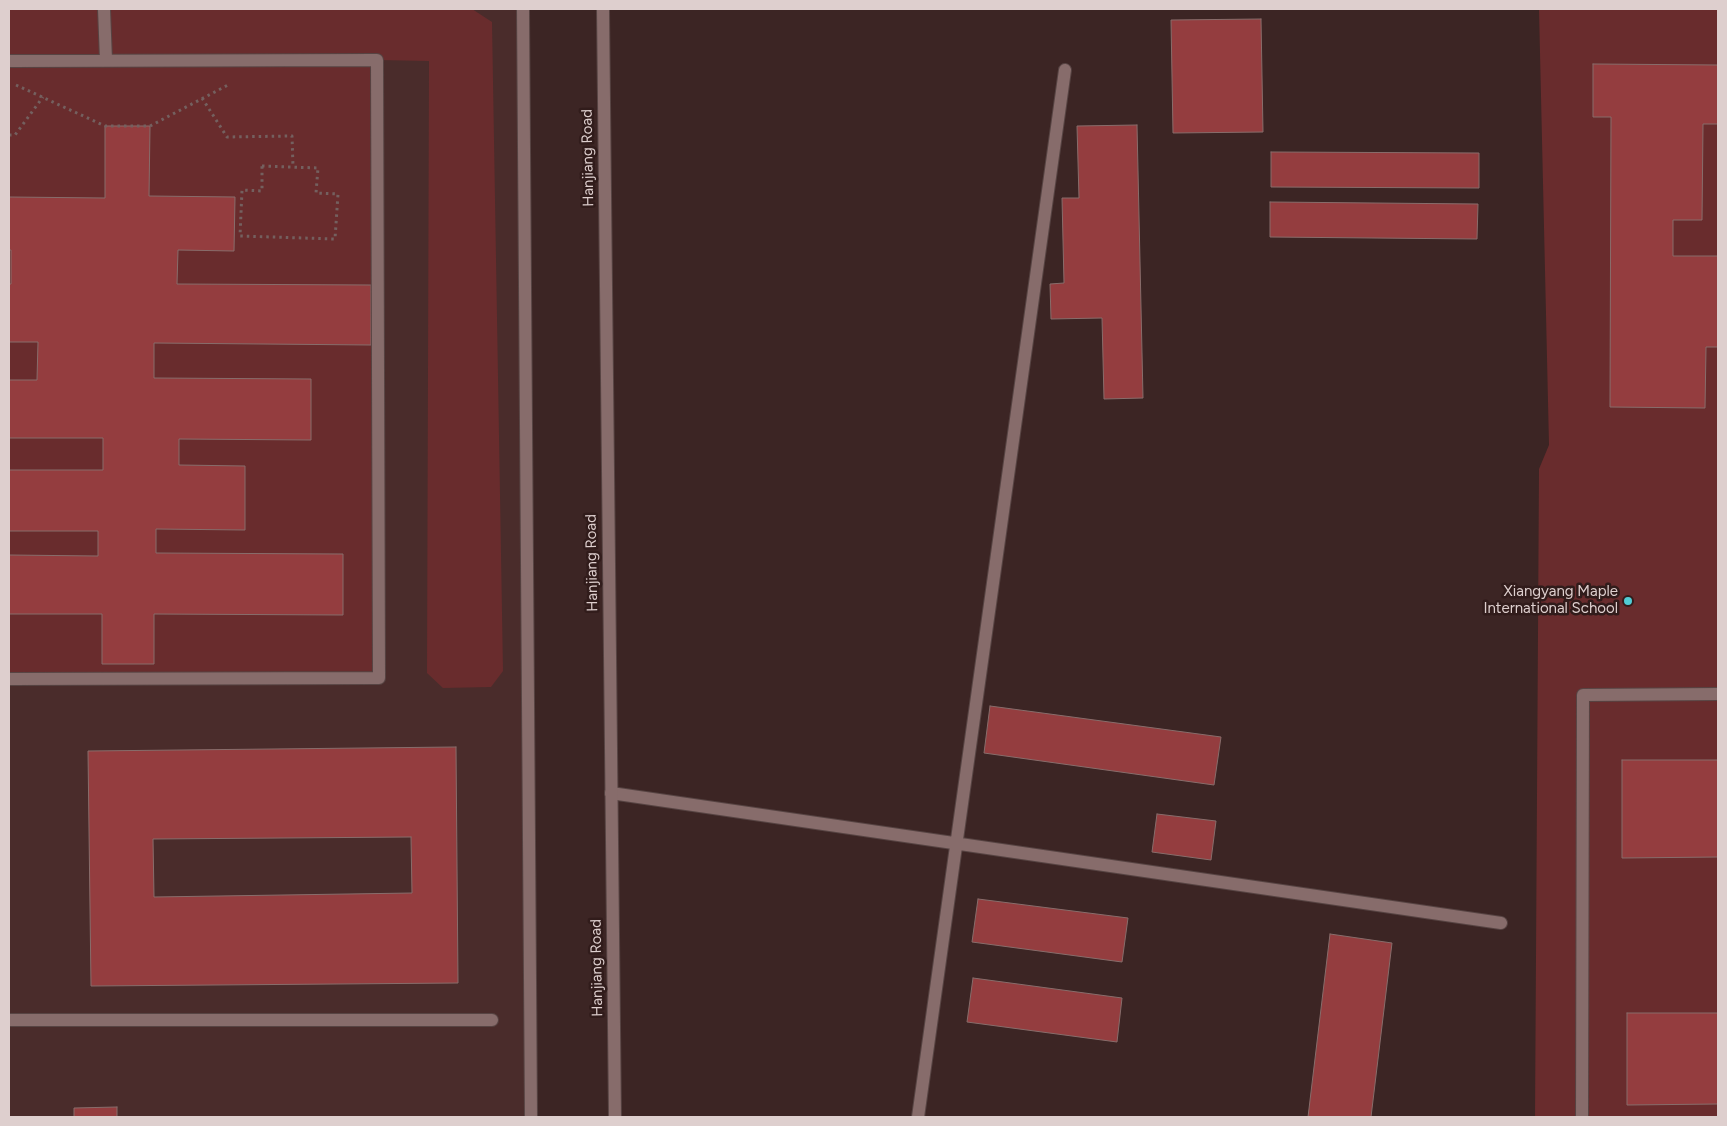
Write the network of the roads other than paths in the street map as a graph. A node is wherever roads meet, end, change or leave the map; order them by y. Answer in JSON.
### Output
{"nodes":[{"id":1,"x":104,"y":9,"type":"edge"},
{"id":2,"x":524,"y":9,"type":"edge"},
{"id":3,"x":603,"y":9,"type":"edge"},
{"id":4,"x":9,"y":60,"type":"edge"},
{"id":5,"x":106,"y":60,"type":"junction"},
{"id":6,"x":1065,"y":70,"type":"dead end"},
{"id":7,"x":9,"y":679,"type":"edge"},
{"id":8,"x":1718,"y":694,"type":"edge"},
{"id":9,"x":611,"y":793,"type":"junction"},
{"id":10,"x":956,"y":843,"type":"junction"},
{"id":11,"x":1501,"y":924,"type":"dead end"},
{"id":12,"x":9,"y":1020,"type":"edge"},
{"id":13,"x":492,"y":1020,"type":"dead end"},
{"id":14,"x":531,"y":1117,"type":"edge"},
{"id":15,"x":615,"y":1117,"type":"edge"},
{"id":16,"x":918,"y":1117,"type":"edge"},
{"id":17,"x":1582,"y":1117,"type":"edge"}],
"edges":[{"from":1,"to":5,"type":"main road"},
{"from":2,"to":14,"type":"main road"},
{"from":3,"to":9,"type":"main road","name":"Hanjiang Road"},
{"from":4,"to":5,"type":"main road"},
{"from":5,"to":7,"type":"main road"},
{"from":6,"to":10,"type":"main road"},
{"from":8,"to":17,"type":"main road"},
{"from":9,"to":10,"type":"main road"},
{"from":9,"to":15,"type":"main road","name":"Hanjiang Road"},
{"from":10,"to":11,"type":"main road"},
{"from":10,"to":16,"type":"main road"},
{"from":12,"to":13,"type":"main road"}]}
